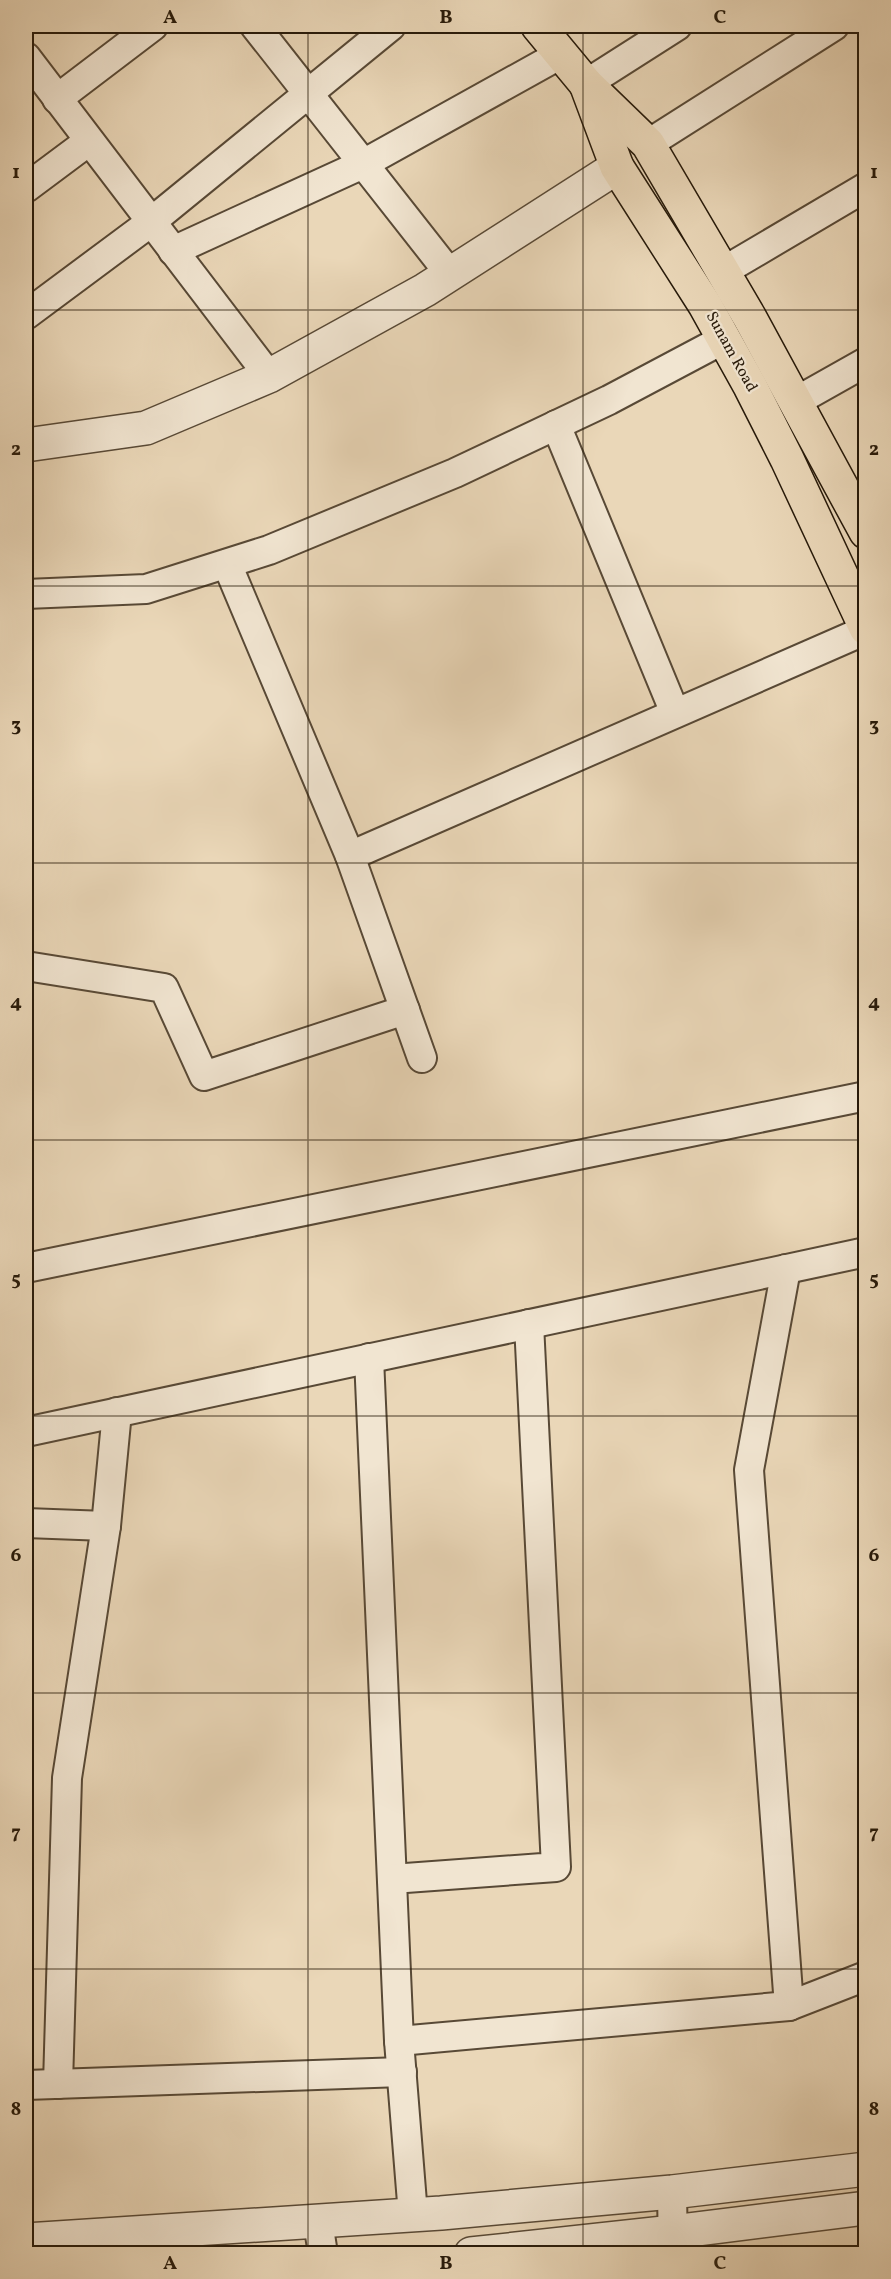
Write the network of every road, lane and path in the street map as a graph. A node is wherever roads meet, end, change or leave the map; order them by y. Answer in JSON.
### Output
{"nodes":[{"id":1,"x":153,"y":26,"type":"edge"},
{"id":2,"x":255,"y":26,"type":"edge"},
{"id":3,"x":391,"y":26,"type":"edge"},
{"id":4,"x":538,"y":26,"type":"edge"},
{"id":5,"x":677,"y":26,"type":"edge"},
{"id":6,"x":834,"y":26,"type":"edge"},
{"id":7,"x":561,"y":54,"type":"junction"},
{"id":8,"x":26,"y":57,"type":"edge"},
{"id":9,"x":585,"y":84,"type":"junction"},
{"id":10,"x":308,"y":94,"type":"junction"},
{"id":11,"x":57,"y":99,"type":"junction"},
{"id":12,"x":89,"y":141,"type":"junction"},
{"id":13,"x":648,"y":144,"type":"junction"},
{"id":14,"x":363,"y":164,"type":"junction"},
{"id":15,"x":617,"y":167,"type":"junction"},
{"id":16,"x":866,"y":187,"type":"edge"},
{"id":17,"x":26,"y":188,"type":"edge"},
{"id":18,"x":151,"y":222,"type":"junction"},
{"id":19,"x":173,"y":251,"type":"junction"},
{"id":20,"x":722,"y":272,"type":"junction"},
{"id":21,"x":450,"y":274,"type":"junction"},
{"id":22,"x":26,"y":315,"type":"edge"},
{"id":23,"x":724,"y":339,"type":"junction"},
{"id":24,"x":866,"y":362,"type":"edge"},
{"id":25,"x":269,"y":376,"type":"junction"},
{"id":26,"x":795,"y":402,"type":"junction"},
{"id":27,"x":556,"y":425,"type":"junction"},
{"id":28,"x":26,"y":445,"type":"edge"},
{"id":29,"x":865,"y":528,"type":"edge"},
{"id":30,"x":227,"y":564,"type":"junction"},
{"id":31,"x":26,"y":594,"type":"edge"},
{"id":32,"x":866,"y":629,"type":"edge"},
{"id":33,"x":675,"y":713,"type":"junction"},
{"id":34,"x":350,"y":856,"type":"junction"},
{"id":35,"x":26,"y":966,"type":"edge"},
{"id":36,"x":405,"y":1010,"type":"junction"},
{"id":37,"x":422,"y":1058,"type":"dead end"},
{"id":38,"x":866,"y":1096,"type":"edge"},
{"id":39,"x":866,"y":1252,"type":"edge"},
{"id":40,"x":26,"y":1268,"type":"edge"},
{"id":41,"x":786,"y":1269,"type":"junction"},
{"id":42,"x":529,"y":1324,"type":"junction"},
{"id":43,"x":369,"y":1358,"type":"junction"},
{"id":44,"x":117,"y":1412,"type":"junction"},
{"id":45,"x":26,"y":1432,"type":"edge"},
{"id":46,"x":26,"y":1523,"type":"edge"},
{"id":47,"x":106,"y":1526,"type":"junction"},
{"id":48,"x":392,"y":1879,"type":"junction"},
{"id":49,"x":866,"y":1976,"type":"edge"},
{"id":50,"x":789,"y":2006,"type":"junction"},
{"id":51,"x":399,"y":2041,"type":"junction"},
{"id":52,"x":402,"y":2072,"type":"junction"},
{"id":53,"x":58,"y":2084,"type":"junction"},
{"id":54,"x":26,"y":2085,"type":"edge"},
{"id":55,"x":866,"y":2169,"type":"edge"},
{"id":56,"x":672,"y":2192,"type":"junction"},
{"id":57,"x":866,"y":2208,"type":"edge"},
{"id":58,"x":413,"y":2215,"type":"junction"},
{"id":59,"x":320,"y":2238,"type":"edge"},
{"id":60,"x":26,"y":2240,"type":"edge"},
{"id":61,"x":673,"y":2243,"type":"edge"},
{"id":62,"x":471,"y":2253,"type":"edge"}],
"edges":[{"from":1,"to":11,"type":"street"},
{"from":2,"to":10,"type":"street"},
{"from":3,"to":10,"type":"street"},
{"from":4,"to":7,"type":"main road","name":"Sunam Road"},
{"from":5,"to":9,"type":"street"},
{"from":6,"to":13,"type":"street"},
{"from":7,"to":9,"type":"main road","name":"Sunam Road"},
{"from":7,"to":14,"type":"street"},
{"from":8,"to":11,"type":"street"},
{"from":9,"to":13,"type":"main road","name":"Sunam Road"},
{"from":9,"to":15,"type":"main road","name":"Sunam Road"},
{"from":10,"to":14,"type":"street"},
{"from":10,"to":18,"type":"street"},
{"from":11,"to":12,"type":"street"},
{"from":12,"to":17,"type":"street"},
{"from":12,"to":18,"type":"street"},
{"from":13,"to":20,"type":"main road","name":"Sunam Road"},
{"from":14,"to":19,"type":"street"},
{"from":14,"to":21,"type":"street"},
{"from":15,"to":21,"type":"street"},
{"from":15,"to":23,"type":"main road","name":"Sunam Road"},
{"from":16,"to":20,"type":"street"},
{"from":18,"to":19,"type":"street"},
{"from":18,"to":22,"type":"street"},
{"from":19,"to":25,"type":"street"},
{"from":20,"to":26,"type":"main road","name":"Sunam Road"},
{"from":21,"to":25,"type":"street"},
{"from":23,"to":27,"type":"street"},
{"from":23,"to":32,"type":"main road","name":"Sunam Road"},
{"from":24,"to":26,"type":"street"},
{"from":25,"to":28,"type":"street"},
{"from":26,"to":29,"type":"main road","name":"Sunam Road"},
{"from":27,"to":30,"type":"street"},
{"from":27,"to":33,"type":"street"},
{"from":30,"to":31,"type":"street"},
{"from":30,"to":34,"type":"street"},
{"from":32,"to":33,"type":"street"},
{"from":33,"to":34,"type":"street"},
{"from":34,"to":36,"type":"street"},
{"from":35,"to":36,"type":"street"},
{"from":36,"to":37,"type":"street"},
{"from":38,"to":40,"type":"street"},
{"from":39,"to":41,"type":"street"},
{"from":41,"to":42,"type":"street"},
{"from":41,"to":50,"type":"street"},
{"from":42,"to":43,"type":"street"},
{"from":42,"to":48,"type":"street"},
{"from":43,"to":44,"type":"street"},
{"from":43,"to":48,"type":"street"},
{"from":44,"to":45,"type":"street"},
{"from":44,"to":47,"type":"street"},
{"from":46,"to":47,"type":"street"},
{"from":47,"to":53,"type":"street"},
{"from":48,"to":51,"type":"street"},
{"from":49,"to":50,"type":"street"},
{"from":50,"to":51,"type":"street"},
{"from":51,"to":52,"type":"street"},
{"from":52,"to":53,"type":"street"},
{"from":52,"to":58,"type":"street"},
{"from":53,"to":54,"type":"street"},
{"from":55,"to":56,"type":"street"},
{"from":56,"to":58,"type":"street"},
{"from":56,"to":61,"type":"street"},
{"from":57,"to":61,"type":"street"},
{"from":58,"to":59,"type":"street"},
{"from":59,"to":60,"type":"street"},
{"from":61,"to":62,"type":"street"}]}
